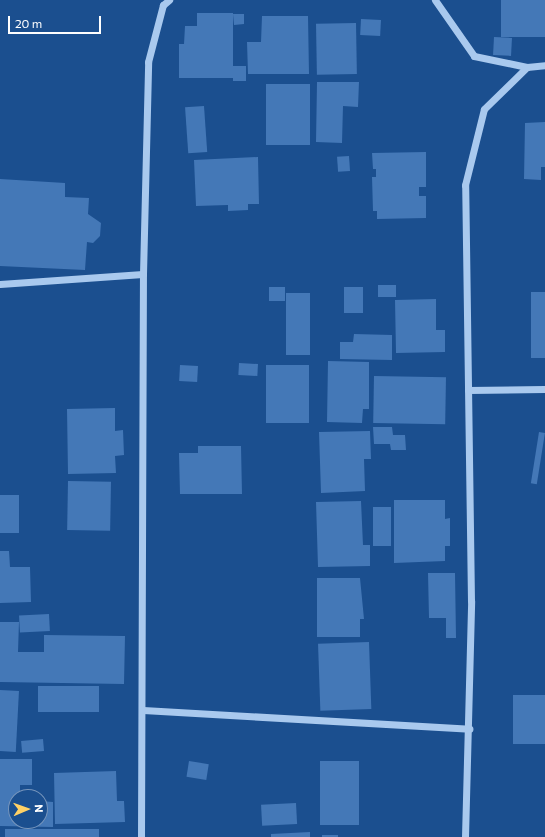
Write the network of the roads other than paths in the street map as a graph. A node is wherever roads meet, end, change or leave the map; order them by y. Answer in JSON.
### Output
{"nodes":[{"id":1,"x":169,"y":0,"type":"edge"},
{"id":2,"x":435,"y":0,"type":"edge"},
{"id":3,"x":545,"y":65,"type":"edge"},
{"id":4,"x":527,"y":67,"type":"junction"},
{"id":5,"x":143,"y":274,"type":"junction"},
{"id":6,"x":0,"y":284,"type":"edge"},
{"id":7,"x":545,"y":389,"type":"edge"},
{"id":8,"x":468,"y":390,"type":"junction"},
{"id":9,"x":143,"y":710,"type":"junction"},
{"id":10,"x":470,"y":729,"type":"junction"},
{"id":11,"x":142,"y":837,"type":"edge"},
{"id":12,"x":465,"y":837,"type":"edge"}],
"edges":[{"from":1,"to":5,"type":"street"},
{"from":2,"to":4,"type":"street"},
{"from":3,"to":4,"type":"street"},
{"from":4,"to":8,"type":"street"},
{"from":5,"to":6,"type":"street"},
{"from":5,"to":9,"type":"street"},
{"from":7,"to":8,"type":"street"},
{"from":8,"to":10,"type":"street"},
{"from":9,"to":10,"type":"street"},
{"from":9,"to":11,"type":"street"},
{"from":10,"to":12,"type":"street"}]}
